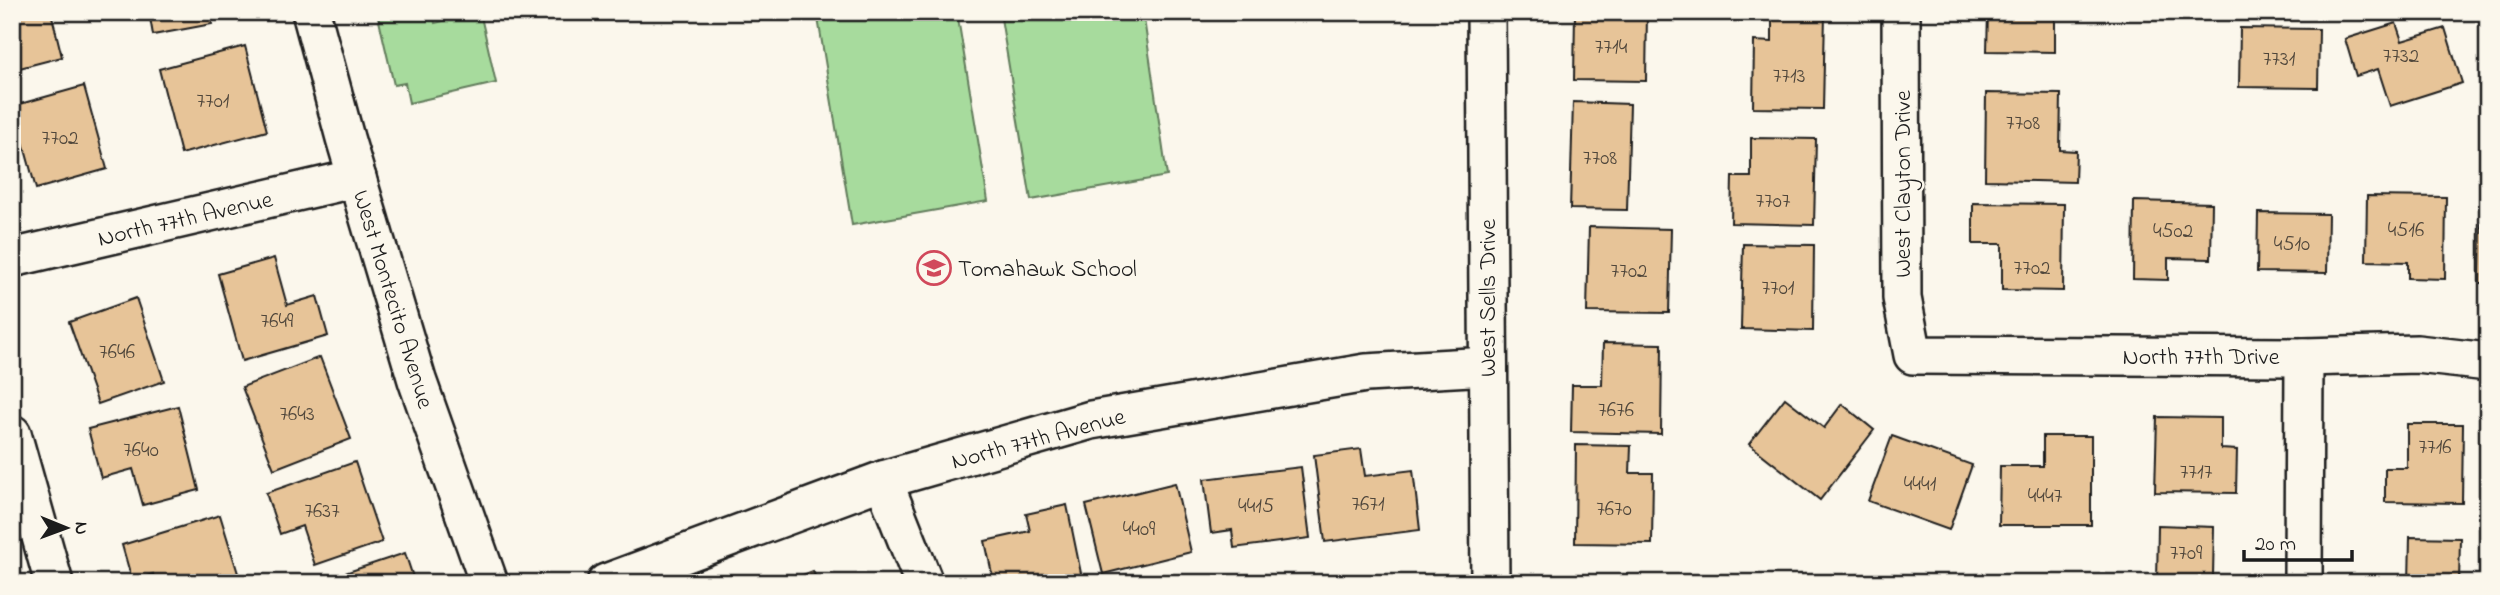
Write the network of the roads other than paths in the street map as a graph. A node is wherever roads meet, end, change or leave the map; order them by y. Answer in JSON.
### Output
{"nodes":[{"id":1,"x":311,"y":12,"type":"edge"},
{"id":2,"x":1486,"y":12,"type":"edge"},
{"id":3,"x":1901,"y":12,"type":"edge"},
{"id":4,"x":357,"y":178,"type":"junction"},
{"id":5,"x":12,"y":258,"type":"edge"},
{"id":6,"x":1913,"y":355,"type":"joint"},
{"id":7,"x":2304,"y":356,"type":"junction"},
{"id":8,"x":2488,"y":362,"type":"edge"},
{"id":9,"x":1488,"y":366,"type":"junction"},
{"id":10,"x":12,"y":434,"type":"edge"},
{"id":11,"x":883,"y":480,"type":"junction"},
{"id":12,"x":54,"y":583,"type":"edge"},
{"id":13,"x":489,"y":583,"type":"edge"},
{"id":14,"x":606,"y":583,"type":"edge"},
{"id":15,"x":924,"y":583,"type":"edge"},
{"id":16,"x":1490,"y":583,"type":"edge"},
{"id":17,"x":2303,"y":583,"type":"edge"}],
"edges":[{"from":1,"to":4,"type":"street","name":"West Montecito Avenue"},
{"from":2,"to":9,"type":"street","name":"West Sells Drive"},
{"from":3,"to":6,"type":"street","name":"West Clayton Drive"},
{"from":4,"to":5,"type":"street","name":"North 77th Avenue"},
{"from":4,"to":13,"type":"street","name":"West Montecito Avenue"},
{"from":6,"to":7,"type":"street","name":"North 77th Drive"},
{"from":7,"to":8,"type":"street","name":"North 77th Drive"},
{"from":7,"to":17,"type":"street"},
{"from":9,"to":11,"type":"street","name":"North 77th Avenue"},
{"from":9,"to":16,"type":"street","name":"West Sells Drive"},
{"from":10,"to":12,"type":"street"},
{"from":11,"to":14,"type":"street","name":"North 77th Avenue"},
{"from":11,"to":15,"type":"street"}]}
